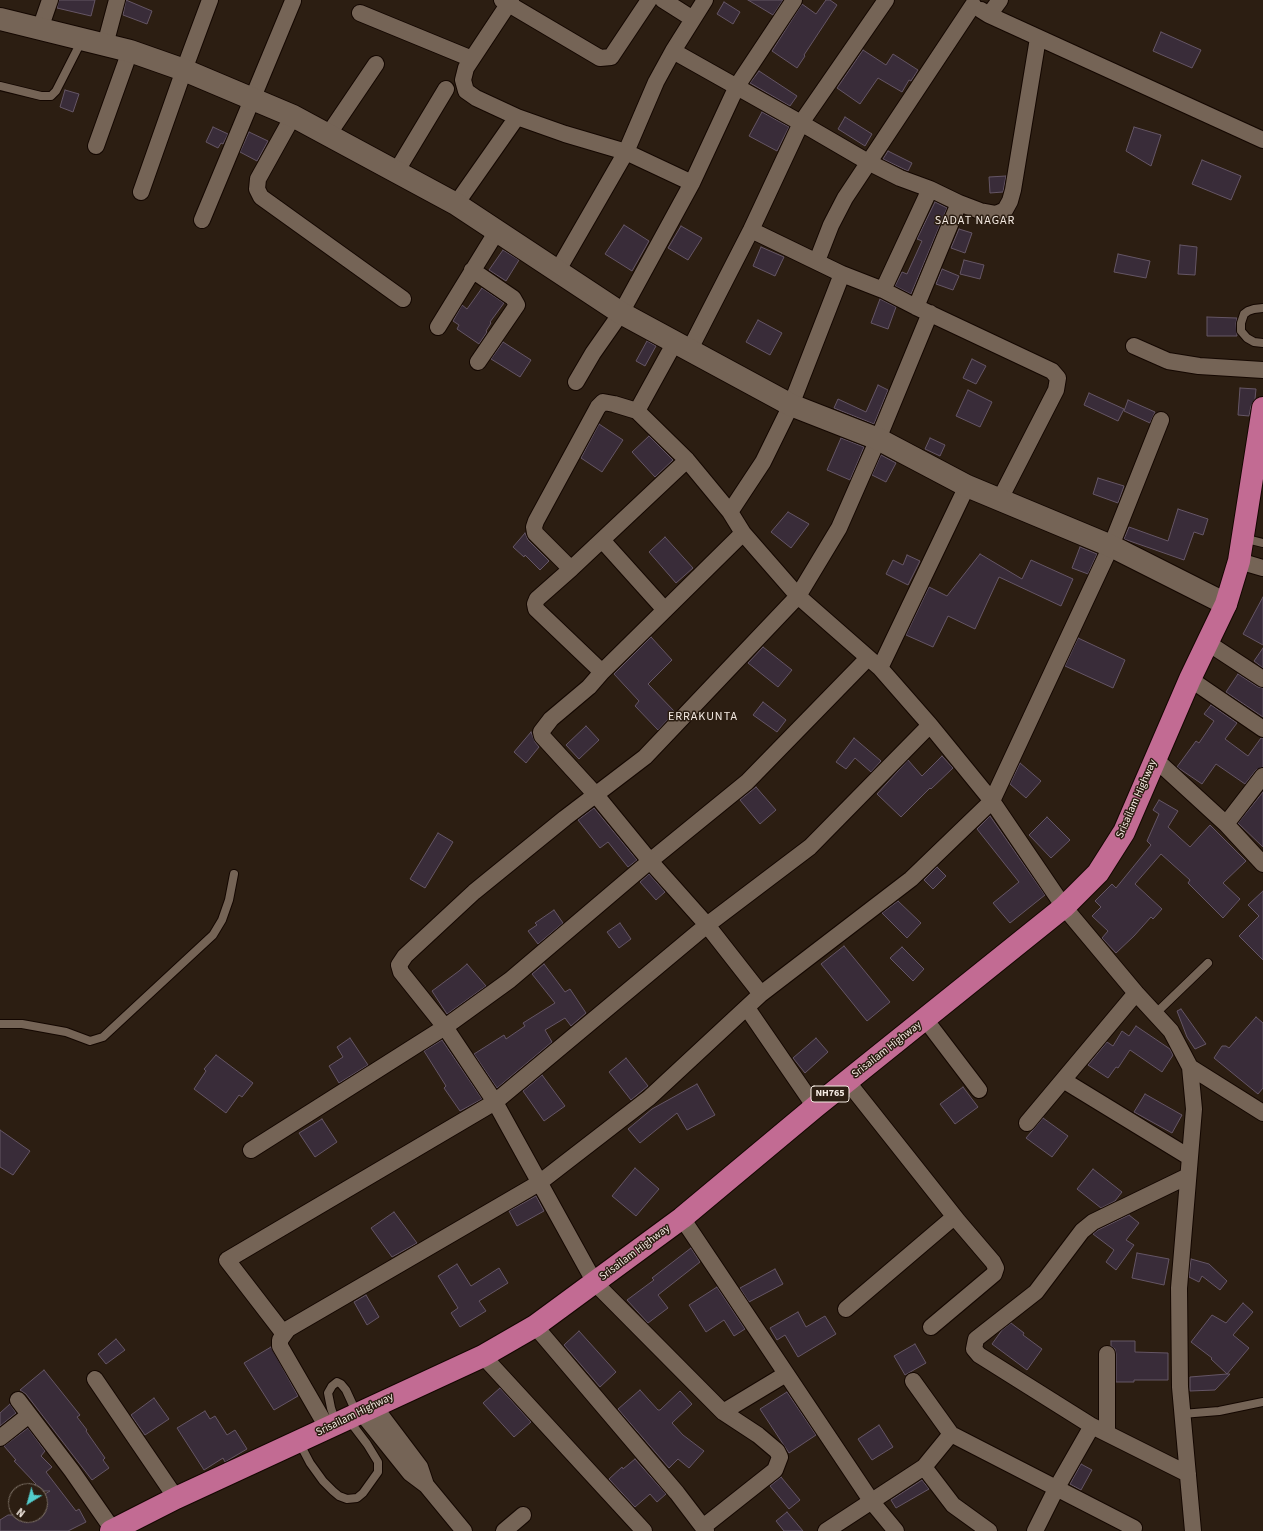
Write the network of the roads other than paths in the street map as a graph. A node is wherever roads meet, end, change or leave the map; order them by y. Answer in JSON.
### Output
{"nodes":[{"id":1,"x":50,"y":0,"type":"edge"},
{"id":2,"x":117,"y":0,"type":"edge"},
{"id":3,"x":210,"y":0,"type":"edge"},
{"id":4,"x":649,"y":0,"type":"edge"},
{"id":5,"x":663,"y":0,"type":"edge"},
{"id":6,"x":705,"y":0,"type":"edge"},
{"id":7,"x":794,"y":0,"type":"edge"},
{"id":8,"x":886,"y":0,"type":"edge"},
{"id":9,"x":1000,"y":0,"type":"edge"},
{"id":10,"x":294,"y":1,"type":"dead end"},
{"id":11,"x":507,"y":1,"type":"edge"},
{"id":12,"x":968,"y":3,"type":"edge"},
{"id":13,"x":360,"y":12,"type":"dead end"},
{"id":14,"x":989,"y":15,"type":"junction"},
{"id":15,"x":0,"y":19,"type":"edge"},
{"id":16,"x":693,"y":19,"type":"junction"},
{"id":17,"x":40,"y":29,"type":"junction"},
{"id":18,"x":1038,"y":38,"type":"junction"},
{"id":19,"x":82,"y":39,"type":"junction"},
{"id":20,"x":105,"y":45,"type":"junction"},
{"id":21,"x":130,"y":51,"type":"junction"},
{"id":22,"x":673,"y":51,"type":"junction"},
{"id":23,"x":472,"y":59,"type":"junction"},
{"id":24,"x":376,"y":64,"type":"dead end"},
{"id":25,"x":184,"y":70,"type":"junction"},
{"id":26,"x":0,"y":86,"type":"edge"},
{"id":27,"x":737,"y":86,"type":"junction"},
{"id":28,"x":446,"y":89,"type":"dead end"},
{"id":29,"x":253,"y":98,"type":"junction"},
{"id":30,"x":293,"y":116,"type":"junction"},
{"id":31,"x":517,"y":117,"type":"junction"},
{"id":32,"x":801,"y":122,"type":"junction"},
{"id":33,"x":328,"y":135,"type":"junction"},
{"id":34,"x":1263,"y":140,"type":"edge"},
{"id":35,"x":96,"y":146,"type":"dead end"},
{"id":36,"x":626,"y":152,"type":"junction"},
{"id":37,"x":868,"y":162,"type":"junction"},
{"id":38,"x":396,"y":172,"type":"junction"},
{"id":39,"x":692,"y":183,"type":"junction"},
{"id":40,"x":930,"y":189,"type":"junction"},
{"id":41,"x":142,"y":192,"type":"dead end"},
{"id":42,"x":959,"y":203,"type":"junction"},
{"id":43,"x":456,"y":204,"type":"junction"},
{"id":44,"x":202,"y":220,"type":"dead end"},
{"id":45,"x":751,"y":230,"type":"junction"},
{"id":46,"x":496,"y":231,"type":"junction"},
{"id":47,"x":818,"y":261,"type":"junction"},
{"id":48,"x":472,"y":270,"type":"junction"},
{"id":49,"x":558,"y":270,"type":"junction"},
{"id":50,"x":842,"y":274,"type":"junction"},
{"id":51,"x":883,"y":290,"type":"junction"},
{"id":52,"x":403,"y":299,"type":"dead end"},
{"id":53,"x":1263,"y":308,"type":"edge"},
{"id":54,"x":923,"y":310,"type":"junction"},
{"id":55,"x":621,"y":313,"type":"junction"},
{"id":56,"x":438,"y":327,"type":"dead end"},
{"id":57,"x":1263,"y":344,"type":"edge"},
{"id":58,"x":682,"y":346,"type":"junction"},
{"id":59,"x":1134,"y":346,"type":"dead end"},
{"id":60,"x":478,"y":362,"type":"dead end"},
{"id":61,"x":1263,"y":370,"type":"edge"},
{"id":62,"x":576,"y":382,"type":"dead end"},
{"id":63,"x":791,"y":405,"type":"junction"},
{"id":64,"x":1263,"y":408,"type":"edge"},
{"id":65,"x":637,"y":411,"type":"junction"},
{"id":66,"x":1161,"y":420,"type":"dead end"},
{"id":67,"x":878,"y":439,"type":"junction"},
{"id":68,"x":687,"y":460,"type":"junction"},
{"id":69,"x":967,"y":486,"type":"junction"},
{"id":70,"x":1000,"y":499,"type":"junction"},
{"id":71,"x":730,"y":512,"type":"junction"},
{"id":72,"x":742,"y":532,"type":"junction"},
{"id":73,"x":1242,"y":538,"type":"junction"},
{"id":74,"x":602,"y":540,"type":"junction"},
{"id":75,"x":1263,"y":543,"type":"edge"},
{"id":76,"x":1111,"y":546,"type":"junction"},
{"id":77,"x":1239,"y":561,"type":"junction"},
{"id":78,"x":1263,"y":568,"type":"edge"},
{"id":79,"x":571,"y":569,"type":"junction"},
{"id":80,"x":798,"y":596,"type":"junction"},
{"id":81,"x":1226,"y":604,"type":"junction"},
{"id":82,"x":665,"y":610,"type":"junction"},
{"id":83,"x":1208,"y":643,"type":"junction"},
{"id":84,"x":868,"y":658,"type":"junction"},
{"id":85,"x":880,"y":668,"type":"junction"},
{"id":86,"x":602,"y":672,"type":"junction"},
{"id":87,"x":1190,"y":679,"type":"junction"},
{"id":88,"x":1263,"y":679,"type":"edge"},
{"id":89,"x":930,"y":725,"type":"junction"},
{"id":90,"x":1263,"y":729,"type":"edge"},
{"id":91,"x":1155,"y":759,"type":"junction"},
{"id":92,"x":1263,"y":776,"type":"edge"},
{"id":93,"x":596,"y":795,"type":"junction"},
{"id":94,"x":992,"y":801,"type":"junction"},
{"id":95,"x":1226,"y":824,"type":"junction"},
{"id":96,"x":650,"y":861,"type":"junction"},
{"id":97,"x":1263,"y":864,"type":"edge"},
{"id":98,"x":234,"y":874,"type":"dead end"},
{"id":99,"x":1064,"y":907,"type":"junction"},
{"id":100,"x":707,"y":925,"type":"junction"},
{"id":101,"x":1208,"y":963,"type":"dead end"},
{"id":102,"x":1136,"y":993,"type":"junction"},
{"id":103,"x":761,"y":994,"type":"junction"},
{"id":104,"x":747,"y":1008,"type":"junction"},
{"id":105,"x":1155,"y":1014,"type":"junction"},
{"id":106,"x":925,"y":1019,"type":"junction"},
{"id":107,"x":0,"y":1024,"type":"edge"},
{"id":108,"x":445,"y":1027,"type":"junction"},
{"id":109,"x":1190,"y":1067,"type":"junction"},
{"id":110,"x":1063,"y":1080,"type":"junction"},
{"id":111,"x":846,"y":1081,"type":"junction"},
{"id":112,"x":979,"y":1090,"type":"dead end"},
{"id":113,"x":495,"y":1102,"type":"junction"},
{"id":114,"x":815,"y":1107,"type":"junction"},
{"id":115,"x":1263,"y":1113,"type":"edge"},
{"id":116,"x":1027,"y":1123,"type":"dead end"},
{"id":117,"x":251,"y":1150,"type":"dead end"},
{"id":118,"x":1190,"y":1157,"type":"junction"},
{"id":119,"x":1188,"y":1176,"type":"junction"},
{"id":120,"x":539,"y":1183,"type":"junction"},
{"id":121,"x":954,"y":1217,"type":"junction"},
{"id":122,"x":682,"y":1218,"type":"junction"},
{"id":123,"x":595,"y":1283,"type":"junction"},
{"id":124,"x":846,"y":1309,"type":"dead end"},
{"id":125,"x":535,"y":1326,"type":"junction"},
{"id":126,"x":931,"y":1327,"type":"dead end"},
{"id":127,"x":284,"y":1334,"type":"junction"},
{"id":128,"x":1107,"y":1354,"type":"dead end"},
{"id":129,"x":483,"y":1356,"type":"junction"},
{"id":130,"x":786,"y":1374,"type":"junction"},
{"id":131,"x":95,"y":1379,"type":"dead end"},
{"id":132,"x":913,"y":1381,"type":"dead end"},
{"id":133,"x":18,"y":1400,"type":"dead end"},
{"id":134,"x":1263,"y":1402,"type":"edge"},
{"id":135,"x":723,"y":1412,"type":"junction"},
{"id":136,"x":1182,"y":1414,"type":"junction"},
{"id":137,"x":29,"y":1415,"type":"junction"},
{"id":138,"x":351,"y":1417,"type":"junction"},
{"id":139,"x":1092,"y":1426,"type":"junction"},
{"id":140,"x":1107,"y":1433,"type":"junction"},
{"id":141,"x":951,"y":1434,"type":"junction"},
{"id":142,"x":0,"y":1438,"type":"edge"},
{"id":143,"x":299,"y":1442,"type":"junction"},
{"id":144,"x":924,"y":1467,"type":"junction"},
{"id":145,"x":1188,"y":1474,"type":"junction"},
{"id":146,"x":1056,"y":1489,"type":"junction"},
{"id":147,"x":176,"y":1498,"type":"junction"},
{"id":148,"x":872,"y":1502,"type":"junction"},
{"id":149,"x":523,"y":1515,"type":"dead end"},
{"id":150,"x":1134,"y":1528,"type":"dead end"},
{"id":151,"x":705,"y":1529,"type":"edge"},
{"id":152,"x":112,"y":1531,"type":"edge"},
{"id":153,"x":464,"y":1531,"type":"edge"},
{"id":154,"x":504,"y":1531,"type":"edge"},
{"id":155,"x":644,"y":1531,"type":"edge"},
{"id":156,"x":826,"y":1531,"type":"edge"},
{"id":157,"x":896,"y":1531,"type":"edge"},
{"id":158,"x":989,"y":1531,"type":"edge"},
{"id":159,"x":1035,"y":1531,"type":"edge"},
{"id":160,"x":1193,"y":1531,"type":"edge"}],
"edges":[{"from":1,"to":17,"type":"street"},
{"from":2,"to":20,"type":"street"},
{"from":3,"to":25,"type":"street"},
{"from":4,"to":11,"type":"street"},
{"from":5,"to":16,"type":"street"},
{"from":6,"to":16,"type":"street"},
{"from":7,"to":27,"type":"street"},
{"from":8,"to":32,"type":"street"},
{"from":9,"to":14,"type":"street"},
{"from":10,"to":29,"type":"street"},
{"from":11,"to":23,"type":"street"},
{"from":12,"to":14,"type":"street"},
{"from":12,"to":37,"type":"street"},
{"from":13,"to":23,"type":"street"},
{"from":14,"to":18,"type":"street"},
{"from":15,"to":17,"type":"street"},
{"from":16,"to":22,"type":"street"},
{"from":17,"to":19,"type":"street"},
{"from":18,"to":34,"type":"street"},
{"from":18,"to":42,"type":"street"},
{"from":19,"to":20,"type":"street"},
{"from":19,"to":26,"type":"lane"},
{"from":20,"to":21,"type":"street"},
{"from":21,"to":25,"type":"street"},
{"from":21,"to":35,"type":"street"},
{"from":22,"to":27,"type":"street"},
{"from":22,"to":36,"type":"street"},
{"from":23,"to":31,"type":"street"},
{"from":24,"to":33,"type":"street"},
{"from":25,"to":29,"type":"street"},
{"from":25,"to":41,"type":"street"},
{"from":27,"to":32,"type":"street"},
{"from":27,"to":39,"type":"street"},
{"from":28,"to":38,"type":"street"},
{"from":29,"to":30,"type":"street"},
{"from":29,"to":44,"type":"street"},
{"from":30,"to":33,"type":"street"},
{"from":30,"to":52,"type":"street"},
{"from":31,"to":36,"type":"street"},
{"from":31,"to":43,"type":"street"},
{"from":32,"to":37,"type":"street"},
{"from":32,"to":45,"type":"street"},
{"from":33,"to":38,"type":"street"},
{"from":36,"to":39,"type":"street"},
{"from":36,"to":49,"type":"street"},
{"from":37,"to":40,"type":"street"},
{"from":37,"to":47,"type":"street"},
{"from":38,"to":43,"type":"street"},
{"from":39,"to":55,"type":"street"},
{"from":40,"to":42,"type":"street"},
{"from":40,"to":51,"type":"street"},
{"from":42,"to":54,"type":"street"},
{"from":43,"to":46,"type":"street"},
{"from":45,"to":47,"type":"street"},
{"from":45,"to":58,"type":"street"},
{"from":46,"to":48,"type":"street"},
{"from":46,"to":49,"type":"street"},
{"from":47,"to":50,"type":"street"},
{"from":48,"to":56,"type":"street"},
{"from":48,"to":60,"type":"street"},
{"from":49,"to":55,"type":"street"},
{"from":50,"to":51,"type":"street"},
{"from":50,"to":63,"type":"street"},
{"from":51,"to":54,"type":"street"},
{"from":53,"to":57,"type":"lane"},
{"from":54,"to":67,"type":"street"},
{"from":54,"to":70,"type":"street"},
{"from":55,"to":58,"type":"street"},
{"from":55,"to":62,"type":"street"},
{"from":58,"to":63,"type":"street"},
{"from":58,"to":65,"type":"street"},
{"from":59,"to":61,"type":"street"},
{"from":63,"to":67,"type":"street"},
{"from":63,"to":71,"type":"street"},
{"from":64,"to":73,"type":"highway","name":"Srisailam Highway","number":"NH765"},
{"from":65,"to":68,"type":"street"},
{"from":65,"to":79,"type":"street"},
{"from":66,"to":76,"type":"street"},
{"from":67,"to":69,"type":"street"},
{"from":67,"to":80,"type":"street"},
{"from":68,"to":71,"type":"street"},
{"from":68,"to":74,"type":"street"},
{"from":69,"to":70,"type":"street"},
{"from":69,"to":85,"type":"street"},
{"from":70,"to":76,"type":"street"},
{"from":71,"to":72,"type":"street"},
{"from":72,"to":80,"type":"street"},
{"from":72,"to":82,"type":"street"},
{"from":73,"to":75,"type":"lane"},
{"from":73,"to":77,"type":"highway","name":"Srisailam Highway","number":"NH765"},
{"from":74,"to":79,"type":"street"},
{"from":74,"to":82,"type":"street"},
{"from":76,"to":81,"type":"street"},
{"from":76,"to":94,"type":"street"},
{"from":77,"to":78,"type":"street"},
{"from":77,"to":81,"type":"highway","name":"Srisailam Highway","number":"NH765"},
{"from":79,"to":86,"type":"street"},
{"from":80,"to":84,"type":"street"},
{"from":80,"to":93,"type":"street"},
{"from":81,"to":83,"type":"highway","name":"Srisailam Highway","number":"NH765"},
{"from":82,"to":86,"type":"street"},
{"from":83,"to":87,"type":"highway","name":"Srisailam Highway","number":"NH765"},
{"from":83,"to":88,"type":"street"},
{"from":84,"to":85,"type":"street"},
{"from":84,"to":96,"type":"street"},
{"from":85,"to":89,"type":"street"},
{"from":86,"to":93,"type":"street"},
{"from":87,"to":90,"type":"street"},
{"from":87,"to":91,"type":"highway","name":"Srisailam Highway","number":"NH765"},
{"from":89,"to":94,"type":"street"},
{"from":89,"to":100,"type":"street"},
{"from":91,"to":95,"type":"street"},
{"from":91,"to":99,"type":"highway","name":"Srisailam Highway","number":"NH765"},
{"from":92,"to":95,"type":"street"},
{"from":93,"to":96,"type":"street"},
{"from":93,"to":108,"type":"street"},
{"from":94,"to":99,"type":"street"},
{"from":94,"to":103,"type":"street"},
{"from":95,"to":97,"type":"street"},
{"from":96,"to":100,"type":"street"},
{"from":96,"to":108,"type":"street"},
{"from":98,"to":107,"type":"lane"},
{"from":99,"to":102,"type":"street"},
{"from":99,"to":106,"type":"highway","name":"Srisailam Highway","number":"NH765"},
{"from":100,"to":103,"type":"street"},
{"from":100,"to":113,"type":"street"},
{"from":101,"to":105,"type":"lane"},
{"from":102,"to":105,"type":"street"},
{"from":102,"to":110,"type":"street"},
{"from":103,"to":104,"type":"street"},
{"from":104,"to":114,"type":"street"},
{"from":104,"to":120,"type":"street"},
{"from":105,"to":109,"type":"street"},
{"from":106,"to":111,"type":"highway","name":"Srisailam Highway","number":"NH765"},
{"from":106,"to":112,"type":"street"},
{"from":108,"to":113,"type":"street"},
{"from":108,"to":117,"type":"street"},
{"from":109,"to":115,"type":"street"},
{"from":109,"to":118,"type":"street"},
{"from":110,"to":116,"type":"street"},
{"from":110,"to":118,"type":"street"},
{"from":111,"to":114,"type":"highway","name":"Srisailam Highway","number":"NH765"},
{"from":111,"to":121,"type":"street"},
{"from":113,"to":120,"type":"street"},
{"from":113,"to":127,"type":"street"},
{"from":114,"to":122,"type":"highway","name":"Srisailam Highway","number":"NH765"},
{"from":118,"to":119,"type":"street"},
{"from":119,"to":136,"type":"street"},
{"from":119,"to":139,"type":"street"},
{"from":120,"to":123,"type":"street"},
{"from":120,"to":127,"type":"street"},
{"from":121,"to":124,"type":"street"},
{"from":121,"to":126,"type":"street"},
{"from":122,"to":123,"type":"highway","name":"Srisailam Highway","number":"NH765"},
{"from":122,"to":130,"type":"street"},
{"from":123,"to":125,"type":"highway","name":"Srisailam Highway","number":"NH765"},
{"from":123,"to":135,"type":"street"},
{"from":125,"to":129,"type":"highway","name":"Srisailam Highway","number":"NH765"},
{"from":125,"to":151,"type":"street"},
{"from":127,"to":138,"type":"street"},
{"from":128,"to":140,"type":"street"},
{"from":129,"to":138,"type":"highway","name":"Srisailam Highway","number":"NH765"},
{"from":129,"to":155,"type":"street"},
{"from":130,"to":135,"type":"street"},
{"from":130,"to":148,"type":"street"},
{"from":131,"to":147,"type":"street"},
{"from":132,"to":141,"type":"street"},
{"from":133,"to":137,"type":"street"},
{"from":134,"to":136,"type":"lane"},
{"from":135,"to":151,"type":"street"},
{"from":136,"to":145,"type":"street"},
{"from":137,"to":142,"type":"street"},
{"from":137,"to":152,"type":"street"},
{"from":138,"to":143,"type":"highway","name":"Srisailam Highway","number":"NH765"},
{"from":138,"to":143,"type":"lane"},
{"from":138,"to":153,"type":"street"},
{"from":139,"to":140,"type":"street"},
{"from":139,"to":146,"type":"street"},
{"from":140,"to":145,"type":"street"},
{"from":141,"to":144,"type":"street"},
{"from":141,"to":146,"type":"street"},
{"from":143,"to":147,"type":"highway","name":"Srisailam Highway","number":"NH765"},
{"from":144,"to":148,"type":"street"},
{"from":144,"to":158,"type":"street"},
{"from":145,"to":160,"type":"street"},
{"from":146,"to":150,"type":"street"},
{"from":146,"to":159,"type":"street"},
{"from":147,"to":152,"type":"highway","name":"Srisailam Highway","number":"NH765"},
{"from":148,"to":156,"type":"street"},
{"from":148,"to":157,"type":"street"},
{"from":149,"to":154,"type":"street"}]}
